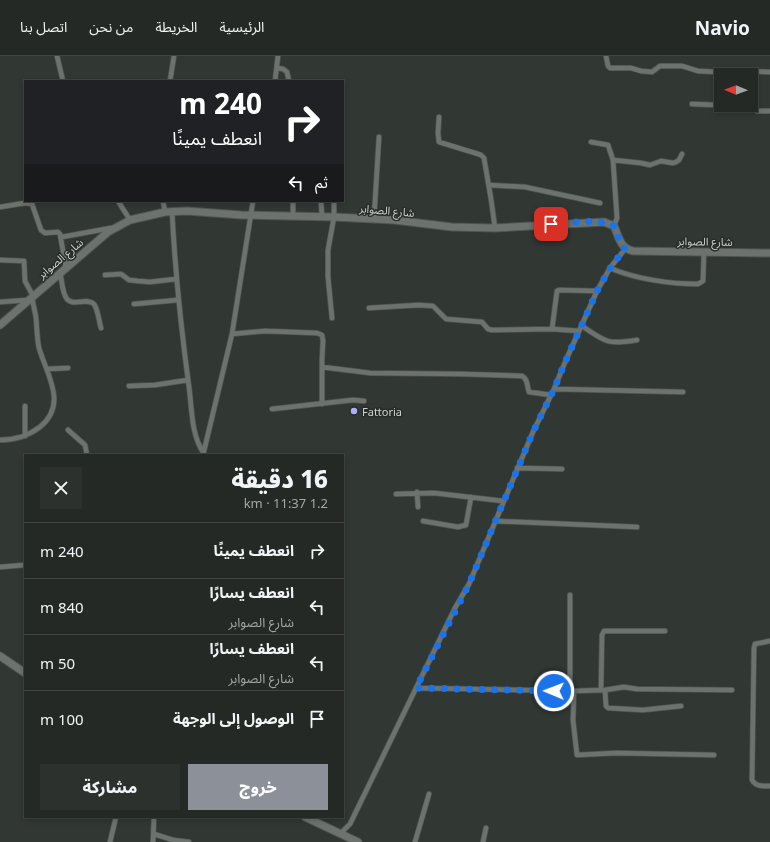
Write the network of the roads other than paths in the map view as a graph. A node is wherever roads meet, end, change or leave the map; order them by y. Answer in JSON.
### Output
{"nodes":[{"id":1,"x":57,"y":56,"type":"edge"},
{"id":2,"x":174,"y":56,"type":"edge"},
{"id":3,"x":278,"y":56,"type":"edge"},
{"id":4,"x":606,"y":56,"type":"edge"},
{"id":5,"x":277,"y":68,"type":"junction"},
{"id":6,"x":770,"y":72,"type":"edge"},
{"id":7,"x":64,"y":80,"type":"edge"},
{"id":8,"x":170,"y":80,"type":"edge"},
{"id":9,"x":275,"y":80,"type":"edge"},
{"id":10,"x":289,"y":80,"type":"edge"},
{"id":11,"x":692,"y":104,"type":"dead end"},
{"id":12,"x":770,"y":111,"type":"edge"},
{"id":13,"x":439,"y":117,"type":"dead end"},
{"id":14,"x":379,"y":138,"type":"dead end"},
{"id":15,"x":591,"y":142,"type":"dead end"},
{"id":16,"x":682,"y":154,"type":"dead end"},
{"id":17,"x":613,"y":160,"type":"junction"},
{"id":18,"x":489,"y":185,"type":"junction"},
{"id":19,"x":119,"y":202,"type":"edge"},
{"id":20,"x":164,"y":202,"type":"edge"},
{"id":21,"x":253,"y":202,"type":"edge"},
{"id":22,"x":293,"y":202,"type":"edge"},
{"id":23,"x":321,"y":202,"type":"edge"},
{"id":24,"x":334,"y":202,"type":"edge"},
{"id":25,"x":600,"y":203,"type":"dead end"},
{"id":26,"x":0,"y":207,"type":"edge"},
{"id":27,"x":168,"y":211,"type":"junction"},
{"id":28,"x":251,"y":215,"type":"junction"},
{"id":29,"x":293,"y":216,"type":"junction"},
{"id":30,"x":322,"y":217,"type":"junction"},
{"id":31,"x":334,"y":217,"type":"junction"},
{"id":32,"x":374,"y":219,"type":"junction"},
{"id":33,"x":130,"y":220,"type":"junction"},
{"id":34,"x":614,"y":226,"type":"junction"},
{"id":35,"x":115,"y":228,"type":"junction"},
{"id":36,"x":495,"y":228,"type":"junction"},
{"id":37,"x":62,"y":237,"type":"junction"},
{"id":38,"x":625,"y":249,"type":"junction"},
{"id":39,"x":704,"y":251,"type":"junction"},
{"id":40,"x":770,"y":253,"type":"edge"},
{"id":41,"x":0,"y":260,"type":"edge"},
{"id":42,"x":610,"y":268,"type":"junction"},
{"id":43,"x":63,"y":270,"type":"junction"},
{"id":44,"x":105,"y":275,"type":"dead end"},
{"id":45,"x":176,"y":279,"type":"junction"},
{"id":46,"x":597,"y":291,"type":"junction"},
{"id":47,"x":31,"y":298,"type":"junction"},
{"id":48,"x":178,"y":300,"type":"junction"},
{"id":49,"x":0,"y":302,"type":"edge"},
{"id":50,"x":134,"y":304,"type":"dead end"},
{"id":51,"x":369,"y":308,"type":"dead end"},
{"id":52,"x":332,"y":318,"type":"dead end"},
{"id":53,"x":0,"y":325,"type":"edge"},
{"id":54,"x":582,"y":326,"type":"junction"},
{"id":55,"x":101,"y":328,"type":"dead end"},
{"id":56,"x":552,"y":329,"type":"junction"},
{"id":57,"x":579,"y":331,"type":"junction"},
{"id":58,"x":232,"y":334,"type":"junction"},
{"id":59,"x":637,"y":340,"type":"dead end"},
{"id":60,"x":322,"y":367,"type":"junction"},
{"id":61,"x":68,"y":368,"type":"dead end"},
{"id":62,"x":48,"y":369,"type":"junction"},
{"id":63,"x":188,"y":380,"type":"junction"},
{"id":64,"x":129,"y":386,"type":"dead end"},
{"id":65,"x":554,"y":389,"type":"junction"},
{"id":66,"x":684,"y":392,"type":"dead end"},
{"id":67,"x":551,"y":395,"type":"junction"},
{"id":68,"x":364,"y":401,"type":"dead end"},
{"id":69,"x":322,"y":404,"type":"junction"},
{"id":70,"x":25,"y":406,"type":"dead end"},
{"id":71,"x":272,"y":409,"type":"dead end"},
{"id":72,"x":68,"y":430,"type":"dead end"},
{"id":73,"x":25,"y":436,"type":"junction"},
{"id":74,"x":0,"y":440,"type":"edge"},
{"id":75,"x":203,"y":453,"type":"edge"},
{"id":76,"x":87,"y":454,"type":"edge"},
{"id":77,"x":517,"y":468,"type":"junction"},
{"id":78,"x":562,"y":470,"type":"dead end"},
{"id":79,"x":417,"y":492,"type":"junction"},
{"id":80,"x":396,"y":494,"type":"dead end"},
{"id":81,"x":471,"y":497,"type":"junction"},
{"id":82,"x":503,"y":501,"type":"junction"},
{"id":83,"x":418,"y":507,"type":"dead end"},
{"id":84,"x":423,"y":521,"type":"dead end"},
{"id":85,"x":495,"y":521,"type":"junction"},
{"id":86,"x":637,"y":527,"type":"dead end"},
{"id":87,"x":24,"y":565,"type":"edge"},
{"id":88,"x":0,"y":567,"type":"edge"},
{"id":89,"x":570,"y":595,"type":"dead end"},
{"id":90,"x":665,"y":631,"type":"dead end"},
{"id":91,"x":770,"y":641,"type":"edge"},
{"id":92,"x":0,"y":656,"type":"edge"},
{"id":93,"x":24,"y":672,"type":"edge"},
{"id":94,"x":416,"y":688,"type":"junction"},
{"id":95,"x":603,"y":690,"type":"junction"},
{"id":96,"x":732,"y":690,"type":"dead end"},
{"id":97,"x":572,"y":691,"type":"junction"},
{"id":98,"x":681,"y":706,"type":"dead end"},
{"id":99,"x":714,"y":755,"type":"dead end"},
{"id":100,"x":770,"y":786,"type":"edge"},
{"id":101,"x":430,"y":794,"type":"dead end"},
{"id":102,"x":116,"y":818,"type":"edge"},
{"id":103,"x":154,"y":818,"type":"edge"},
{"id":104,"x":307,"y":818,"type":"edge"},
{"id":105,"x":486,"y":828,"type":"dead end"},
{"id":106,"x":154,"y":834,"type":"junction"},
{"id":107,"x":340,"y":834,"type":"junction"},
{"id":108,"x":110,"y":842,"type":"edge"},
{"id":109,"x":154,"y":842,"type":"edge"},
{"id":110,"x":189,"y":842,"type":"edge"},
{"id":111,"x":358,"y":842,"type":"edge"},
{"id":112,"x":415,"y":842,"type":"edge"},
{"id":113,"x":483,"y":842,"type":"edge"}],
"edges":[{"from":1,"to":7,"type":"street"},
{"from":2,"to":8,"type":"street"},
{"from":3,"to":5,"type":"street"},
{"from":4,"to":6,"type":"street"},
{"from":5,"to":9,"type":"street"},
{"from":5,"to":10,"type":"street"},
{"from":11,"to":12,"type":"street"},
{"from":13,"to":18,"type":"street"},
{"from":14,"to":32,"type":"street"},
{"from":15,"to":17,"type":"street"},
{"from":16,"to":17,"type":"street"},
{"from":17,"to":34,"type":"street"},
{"from":18,"to":25,"type":"street"},
{"from":18,"to":36,"type":"street"},
{"from":19,"to":33,"type":"street"},
{"from":20,"to":27,"type":"street"},
{"from":21,"to":28,"type":"street"},
{"from":22,"to":29,"type":"street"},
{"from":23,"to":30,"type":"street"},
{"from":24,"to":31,"type":"street"},
{"from":26,"to":37,"type":"street"},
{"from":27,"to":28,"type":"street","name":"شارع الصوابر"},
{"from":27,"to":33,"type":"street","name":"شارع الصوابر"},
{"from":27,"to":45,"type":"street"},
{"from":28,"to":29,"type":"street","name":"شارع الصوابر"},
{"from":28,"to":58,"type":"street"},
{"from":29,"to":30,"type":"street","name":"شارع الصوابر"},
{"from":30,"to":31,"type":"street","name":"شارع الصوابر"},
{"from":31,"to":32,"type":"street","name":"شارع الصوابر"},
{"from":31,"to":52,"type":"street"},
{"from":32,"to":36,"type":"street","name":"شارع الصوابر"},
{"from":33,"to":35,"type":"street","name":"شارع الصوابر"},
{"from":34,"to":36,"type":"street","name":"شارع الصوابر"},
{"from":34,"to":38,"type":"street"},
{"from":35,"to":37,"type":"street"},
{"from":35,"to":43,"type":"street","name":"شارع الصوابر"},
{"from":37,"to":43,"type":"street"},
{"from":38,"to":39,"type":"street","name":"شارع الصوابر"},
{"from":38,"to":42,"type":"street"},
{"from":39,"to":40,"type":"street","name":"شارع الصوابر"},
{"from":39,"to":42,"type":"street"},
{"from":41,"to":47,"type":"street"},
{"from":42,"to":46,"type":"street"},
{"from":43,"to":47,"type":"street","name":"شارع الصوابر"},
{"from":43,"to":55,"type":"street"},
{"from":44,"to":45,"type":"street"},
{"from":45,"to":48,"type":"street"},
{"from":46,"to":54,"type":"street"},
{"from":46,"to":56,"type":"street"},
{"from":47,"to":49,"type":"street"},
{"from":47,"to":53,"type":"street","name":"شارع الصوابر"},
{"from":47,"to":62,"type":"street"},
{"from":48,"to":50,"type":"street"},
{"from":48,"to":63,"type":"street"},
{"from":51,"to":56,"type":"street"},
{"from":54,"to":57,"type":"street"},
{"from":54,"to":59,"type":"street"},
{"from":56,"to":57,"type":"street"},
{"from":57,"to":65,"type":"street"},
{"from":58,"to":60,"type":"street"},
{"from":58,"to":75,"type":"street"},
{"from":60,"to":67,"type":"street"},
{"from":60,"to":69,"type":"street"},
{"from":61,"to":62,"type":"street"},
{"from":62,"to":73,"type":"street"},
{"from":63,"to":64,"type":"street"},
{"from":63,"to":75,"type":"street"},
{"from":65,"to":66,"type":"street"},
{"from":65,"to":67,"type":"street"},
{"from":67,"to":77,"type":"street"},
{"from":68,"to":69,"type":"street"},
{"from":69,"to":71,"type":"street"},
{"from":70,"to":73,"type":"street"},
{"from":72,"to":76,"type":"street"},
{"from":73,"to":74,"type":"street"},
{"from":77,"to":78,"type":"street"},
{"from":77,"to":82,"type":"street"},
{"from":79,"to":80,"type":"street"},
{"from":79,"to":81,"type":"street"},
{"from":79,"to":83,"type":"street"},
{"from":81,"to":82,"type":"street"},
{"from":81,"to":84,"type":"street"},
{"from":82,"to":85,"type":"street"},
{"from":85,"to":86,"type":"street"},
{"from":85,"to":94,"type":"street"},
{"from":87,"to":88,"type":"street"},
{"from":89,"to":97,"type":"street"},
{"from":90,"to":95,"type":"street"},
{"from":91,"to":100,"type":"street"},
{"from":92,"to":93,"type":"street"},
{"from":94,"to":97,"type":"street"},
{"from":94,"to":107,"type":"street"},
{"from":95,"to":96,"type":"street"},
{"from":95,"to":97,"type":"street"},
{"from":95,"to":98,"type":"street"},
{"from":97,"to":99,"type":"street"},
{"from":101,"to":112,"type":"street"},
{"from":102,"to":108,"type":"street"},
{"from":103,"to":106,"type":"street"},
{"from":104,"to":107,"type":"street"},
{"from":105,"to":113,"type":"street"},
{"from":106,"to":109,"type":"street"},
{"from":106,"to":110,"type":"street"},
{"from":107,"to":111,"type":"street"}]}
